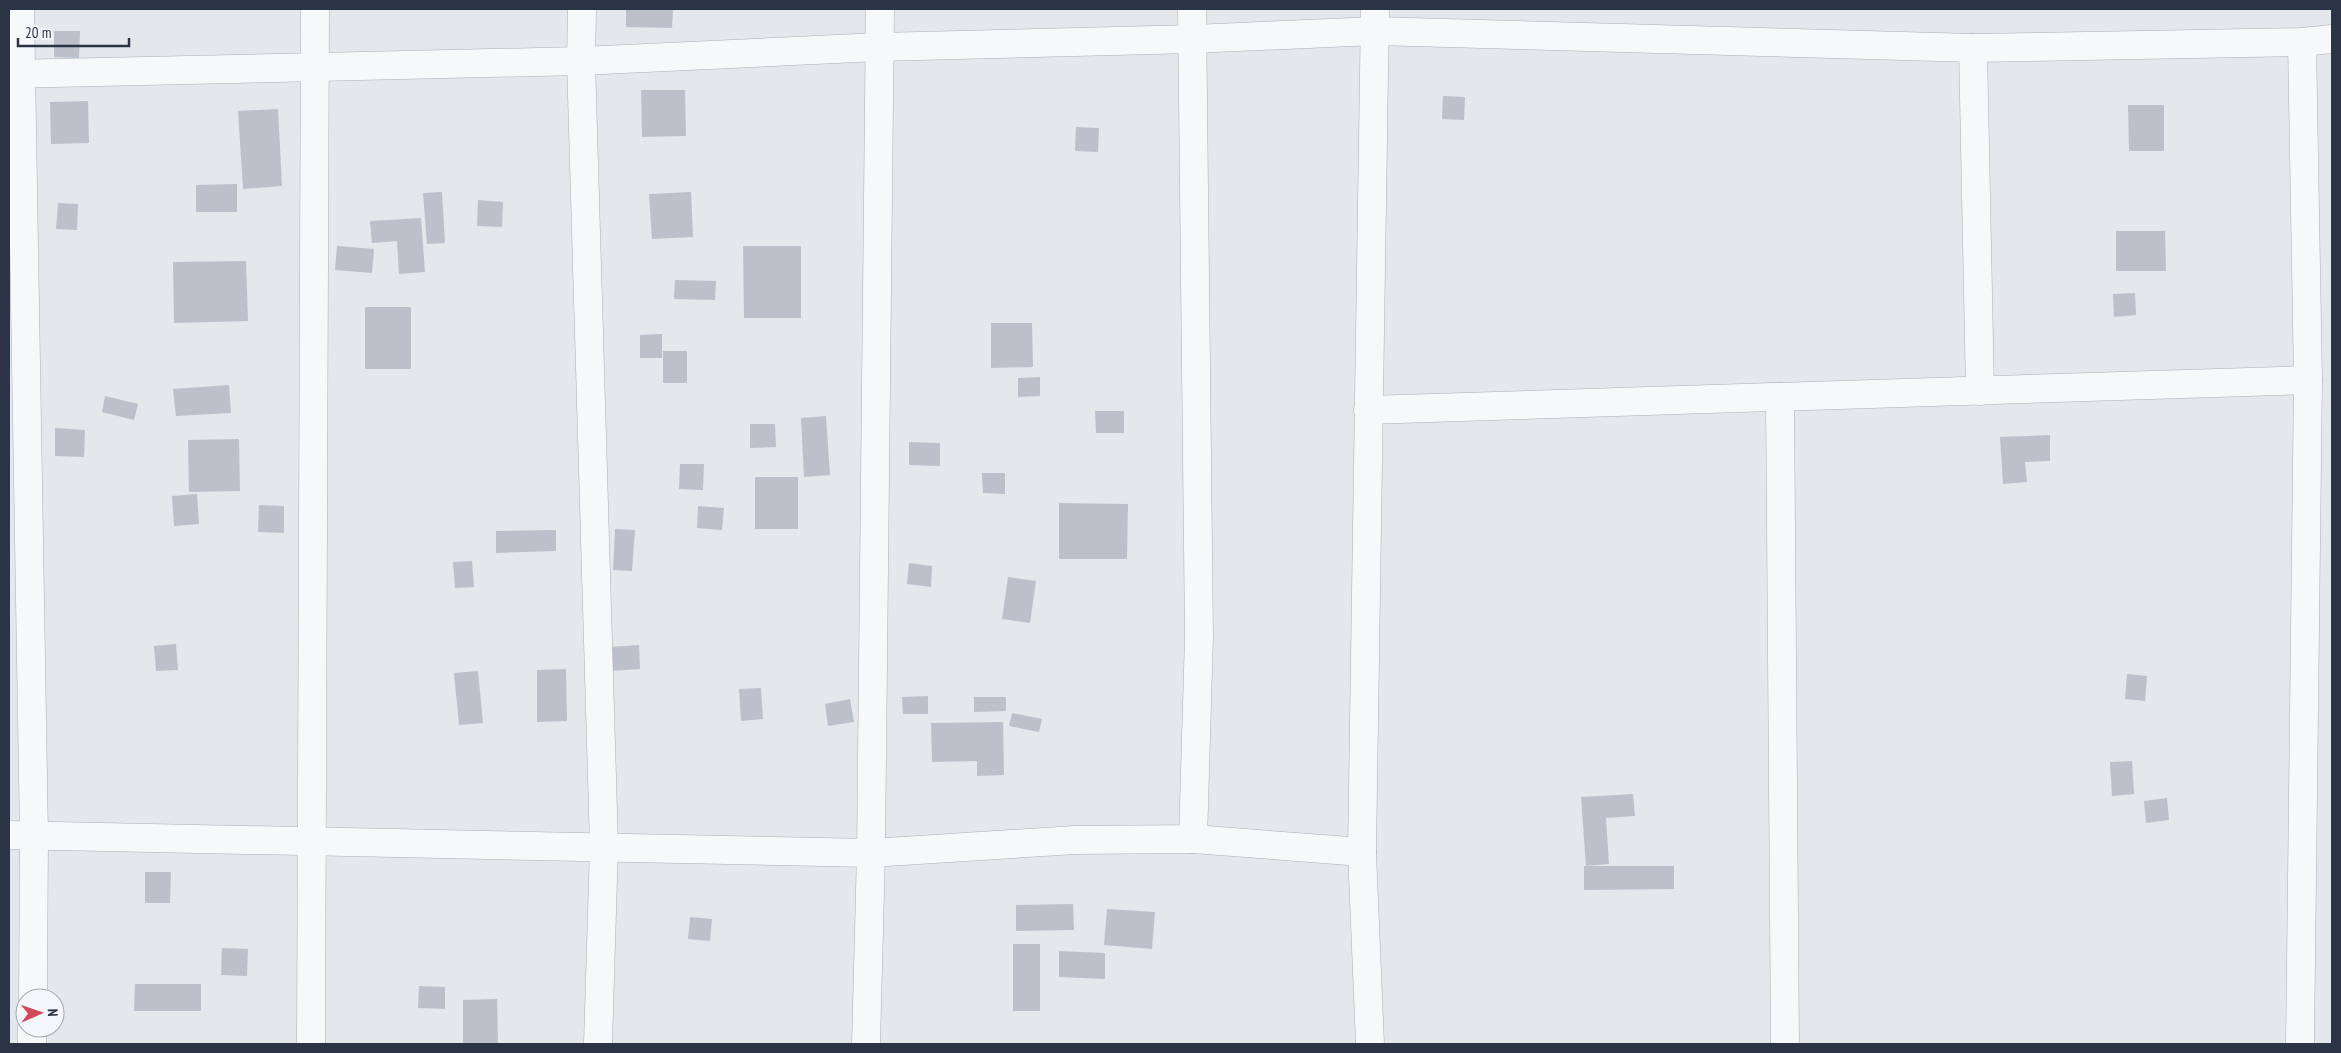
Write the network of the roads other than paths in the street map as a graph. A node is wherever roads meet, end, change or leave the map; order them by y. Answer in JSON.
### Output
{"nodes":[{"id":1,"x":20,"y":9,"type":"edge"},
{"id":2,"x":314,"y":9,"type":"edge"},
{"id":3,"x":582,"y":9,"type":"edge"},
{"id":4,"x":880,"y":9,"type":"edge"},
{"id":5,"x":1192,"y":9,"type":"edge"},
{"id":6,"x":1375,"y":20,"type":"edge"},
{"id":7,"x":1192,"y":39,"type":"junction"},
{"id":8,"x":2332,"y":39,"type":"edge"},
{"id":9,"x":2302,"y":42,"type":"junction"},
{"id":10,"x":879,"y":47,"type":"junction"},
{"id":11,"x":1973,"y":48,"type":"junction"},
{"id":12,"x":581,"y":61,"type":"junction"},
{"id":13,"x":316,"y":65,"type":"junction"},
{"id":14,"x":14,"y":74,"type":"edge"},
{"id":15,"x":2308,"y":380,"type":"junction"},
{"id":16,"x":1980,"y":391,"type":"junction"},
{"id":17,"x":1780,"y":397,"type":"junction"},
{"id":18,"x":1368,"y":410,"type":"junction"},
{"id":19,"x":21,"y":836,"type":"edge"},
{"id":20,"x":1193,"y":839,"type":"junction"},
{"id":21,"x":312,"y":841,"type":"junction"},
{"id":22,"x":604,"y":846,"type":"junction"},
{"id":23,"x":871,"y":852,"type":"junction"},
{"id":24,"x":1362,"y":852,"type":"junction"},
{"id":25,"x":32,"y":988,"type":"edge"},
{"id":26,"x":311,"y":1044,"type":"edge"},
{"id":27,"x":598,"y":1044,"type":"edge"},
{"id":28,"x":866,"y":1044,"type":"edge"},
{"id":29,"x":1370,"y":1044,"type":"edge"},
{"id":30,"x":1785,"y":1044,"type":"edge"},
{"id":31,"x":2300,"y":1044,"type":"edge"}],
"edges":[{"from":1,"to":14,"type":"street"},
{"from":2,"to":13,"type":"street"},
{"from":3,"to":12,"type":"street"},
{"from":4,"to":10,"type":"street"},
{"from":5,"to":7,"type":"street"},
{"from":6,"to":7,"type":"street"},
{"from":6,"to":11,"type":"street"},
{"from":6,"to":18,"type":"street"},
{"from":7,"to":10,"type":"street"},
{"from":7,"to":20,"type":"street"},
{"from":8,"to":9,"type":"street"},
{"from":9,"to":11,"type":"street"},
{"from":9,"to":15,"type":"street"},
{"from":10,"to":12,"type":"street"},
{"from":10,"to":23,"type":"street"},
{"from":11,"to":16,"type":"street"},
{"from":12,"to":13,"type":"street"},
{"from":12,"to":22,"type":"street"},
{"from":13,"to":14,"type":"street"},
{"from":13,"to":21,"type":"street"},
{"from":14,"to":19,"type":"street"},
{"from":15,"to":16,"type":"street"},
{"from":15,"to":31,"type":"street"},
{"from":16,"to":17,"type":"street"},
{"from":17,"to":18,"type":"street"},
{"from":17,"to":30,"type":"street"},
{"from":18,"to":24,"type":"street"},
{"from":19,"to":21,"type":"street"},
{"from":19,"to":25,"type":"street"},
{"from":20,"to":23,"type":"street"},
{"from":20,"to":24,"type":"street"},
{"from":21,"to":22,"type":"street"},
{"from":21,"to":26,"type":"street"},
{"from":22,"to":23,"type":"street"},
{"from":22,"to":27,"type":"street"},
{"from":23,"to":28,"type":"street"},
{"from":24,"to":29,"type":"street"}]}
